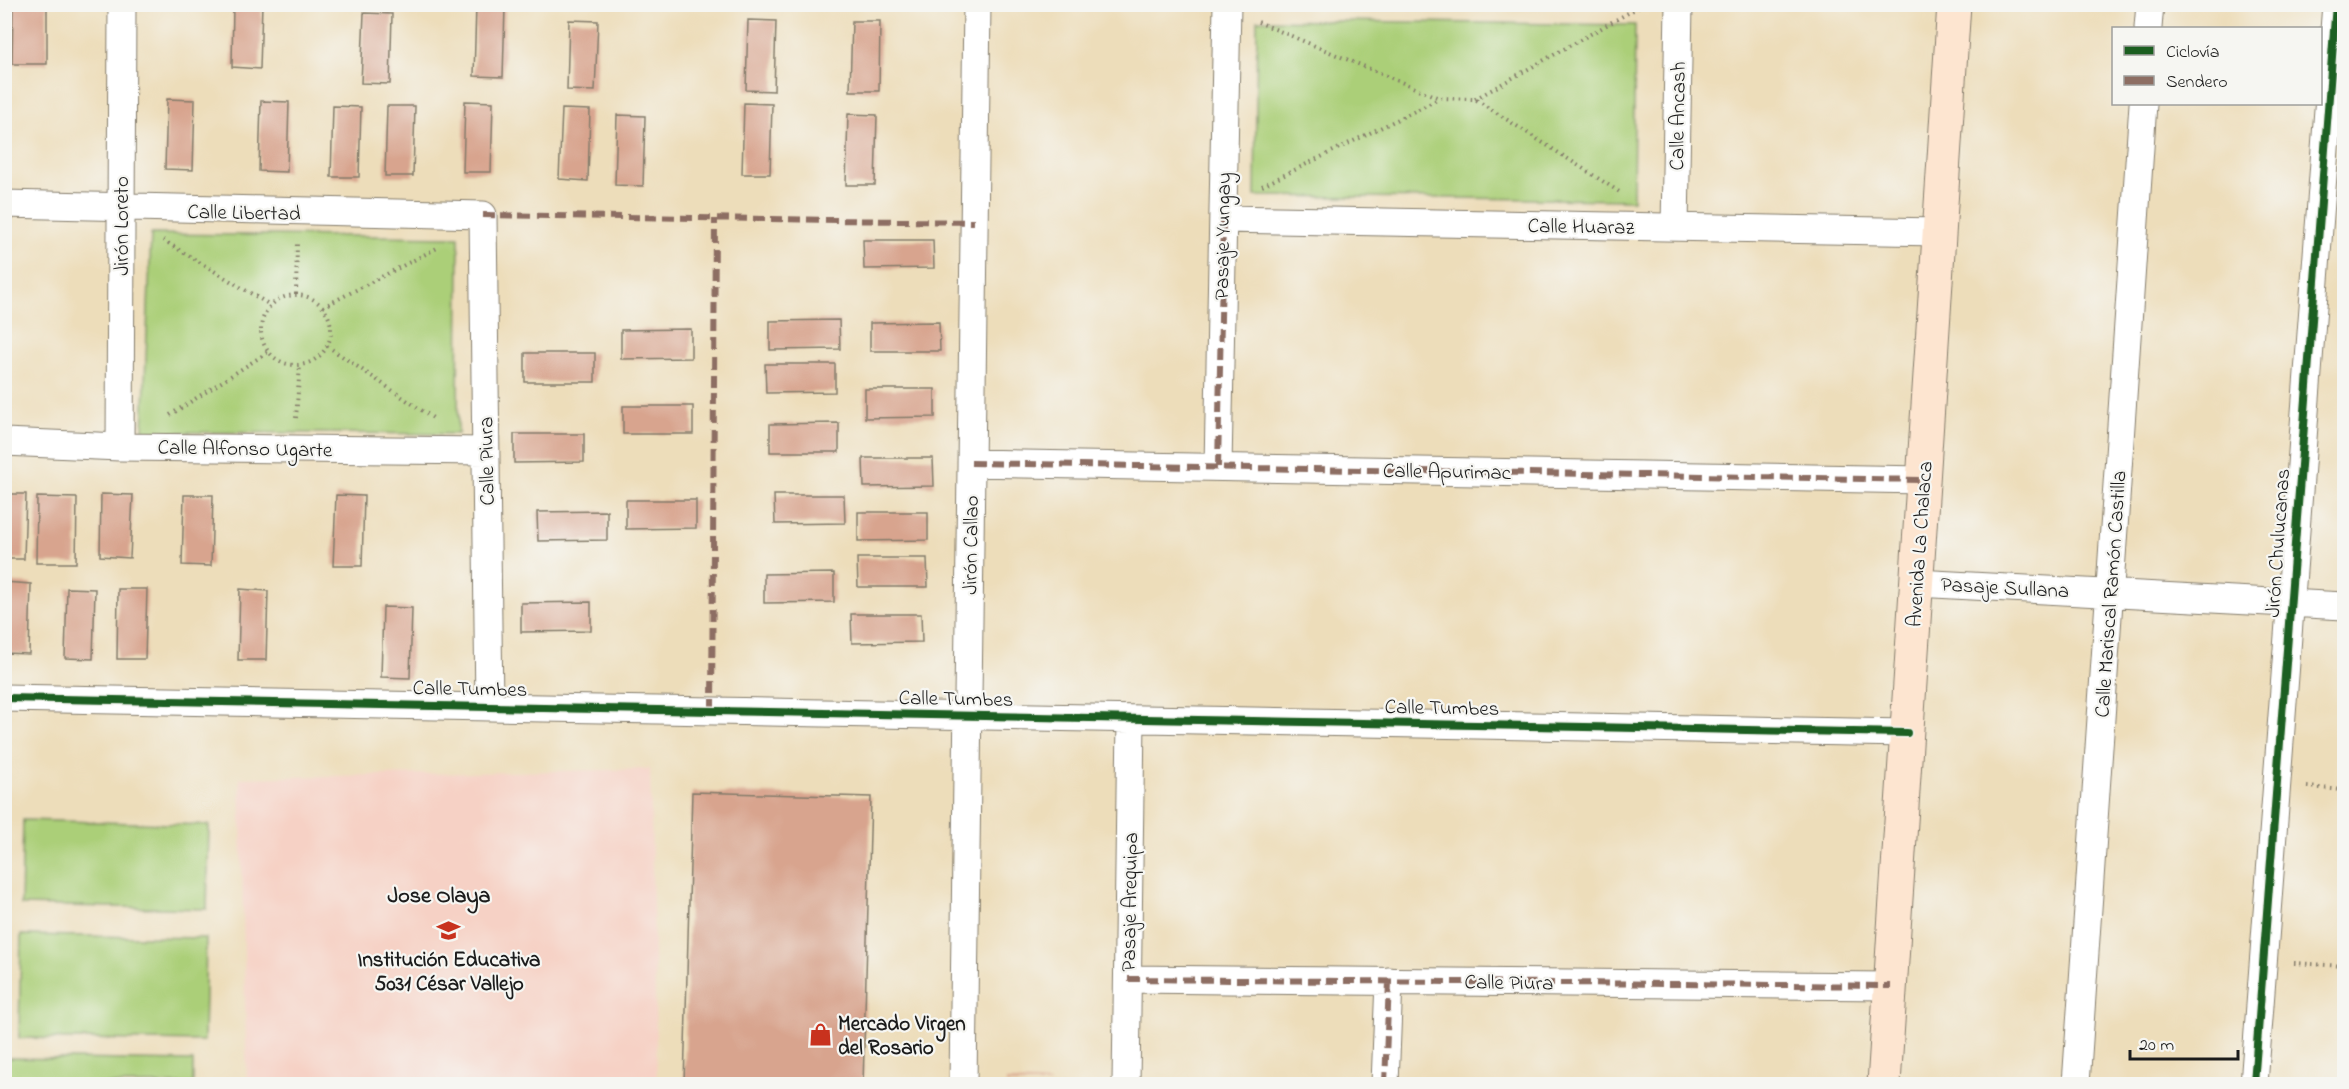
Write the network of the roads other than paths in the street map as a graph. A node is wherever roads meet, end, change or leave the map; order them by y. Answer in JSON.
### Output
{"nodes":[{"id":1,"x":122,"y":4,"type":"edge"},
{"id":2,"x":977,"y":4,"type":"edge"},
{"id":3,"x":1679,"y":4,"type":"edge"},
{"id":4,"x":1954,"y":4,"type":"edge"},
{"id":5,"x":2150,"y":4,"type":"edge"},
{"id":6,"x":2336,"y":4,"type":"edge"},
{"id":7,"x":1227,"y":6,"type":"edge"},
{"id":8,"x":2148,"y":27,"type":"edge"},
{"id":9,"x":2143,"y":105,"type":"edge"},
{"id":10,"x":4,"y":204,"type":"edge"},
{"id":11,"x":1223,"y":212,"type":"junction"},
{"id":12,"x":121,"y":214,"type":"junction"},
{"id":13,"x":483,"y":219,"type":"joint"},
{"id":14,"x":1675,"y":227,"type":"junction"},
{"id":15,"x":1939,"y":232,"type":"junction"},
{"id":16,"x":4,"y":442,"type":"edge"},
{"id":17,"x":120,"y":447,"type":"junction"},
{"id":18,"x":486,"y":451,"type":"junction"},
{"id":19,"x":971,"y":463,"type":"junction"},
{"id":20,"x":1218,"y":467,"type":"junction"},
{"id":21,"x":1923,"y":480,"type":"junction"},
{"id":22,"x":1916,"y":583,"type":"junction"},
{"id":23,"x":2110,"y":592,"type":"junction"},
{"id":24,"x":2291,"y":602,"type":"junction"},
{"id":25,"x":2344,"y":606,"type":"edge"},
{"id":26,"x":4,"y":698,"type":"edge"},
{"id":27,"x":489,"y":707,"type":"junction"},
{"id":28,"x":968,"y":716,"type":"junction"},
{"id":29,"x":1131,"y":719,"type":"junction"},
{"id":30,"x":1907,"y":733,"type":"junction"},
{"id":31,"x":1128,"y":979,"type":"junction"},
{"id":32,"x":1389,"y":981,"type":"junction"},
{"id":33,"x":1891,"y":986,"type":"junction"},
{"id":34,"x":963,"y":1084,"type":"edge"},
{"id":35,"x":1126,"y":1084,"type":"edge"},
{"id":36,"x":1385,"y":1084,"type":"edge"},
{"id":37,"x":1884,"y":1084,"type":"edge"},
{"id":38,"x":2076,"y":1084,"type":"edge"},
{"id":39,"x":2254,"y":1084,"type":"edge"}],
"edges":[{"from":1,"to":12,"type":"street","name":"Jirón Loreto"},
{"from":2,"to":19,"type":"street","name":"Jirón Callao"},
{"from":3,"to":14,"type":"street","name":"Calle Ancash"},
{"from":4,"to":15,"type":"street","name":"Avenida La Chalaca"},
{"from":5,"to":8,"type":"street"},
{"from":6,"to":24,"type":"street","name":"Jirón Chulucanas"},
{"from":7,"to":11,"type":"street","name":"Pasaje Yungay"},
{"from":9,"to":23,"type":"street","name":"Calle Mariscal Ramón Castilla"},
{"from":10,"to":12,"type":"street","name":"Calle Libertad"},
{"from":11,"to":14,"type":"street","name":"Calle Huaraz"},
{"from":11,"to":20,"type":"street","name":"Pasaje Yungay"},
{"from":12,"to":13,"type":"street","name":"Calle Libertad"},
{"from":12,"to":17,"type":"street","name":"Jirón Loreto"},
{"from":13,"to":18,"type":"street","name":"Calle Piura"},
{"from":14,"to":15,"type":"street","name":"Calle Huaraz"},
{"from":15,"to":21,"type":"street","name":"Avenida La Chalaca"},
{"from":16,"to":17,"type":"street","name":"Calle Alfonso Ugarte"},
{"from":17,"to":18,"type":"street","name":"Calle Alfonso Ugarte"},
{"from":18,"to":27,"type":"street","name":"Calle Piura"},
{"from":19,"to":20,"type":"street","name":"Calle Apurimac"},
{"from":19,"to":28,"type":"street","name":"Jirón Callao"},
{"from":20,"to":21,"type":"street","name":"Calle Apurimac"},
{"from":21,"to":22,"type":"street","name":"Avenida La Chalaca"},
{"from":22,"to":23,"type":"street","name":"Pasaje Sullana"},
{"from":22,"to":30,"type":"street","name":"Avenida La Chalaca"},
{"from":23,"to":24,"type":"street","name":"Pasaje Sullana"},
{"from":23,"to":38,"type":"street","name":"Calle Mariscal Ramón Castilla"},
{"from":24,"to":25,"type":"street","name":"Pasaje Sullana"},
{"from":24,"to":39,"type":"street","name":"Jirón Chulucanas"},
{"from":26,"to":27,"type":"street","name":"Calle Tumbes"},
{"from":27,"to":28,"type":"street","name":"Calle Tumbes"},
{"from":28,"to":29,"type":"street","name":"Calle Tumbes"},
{"from":28,"to":34,"type":"street","name":"Jirón Callao"},
{"from":29,"to":30,"type":"street","name":"Calle Tumbes"},
{"from":29,"to":31,"type":"street","name":"Pasaje Arequipa"},
{"from":30,"to":33,"type":"street","name":"Avenida La Chalaca"},
{"from":31,"to":32,"type":"street","name":"Calle Piura"},
{"from":31,"to":35,"type":"street","name":"Pasaje Arequipa"},
{"from":32,"to":33,"type":"street","name":"Calle Piura"},
{"from":32,"to":36,"type":"street"},
{"from":33,"to":37,"type":"street","name":"Avenida La Chalaca"}]}
